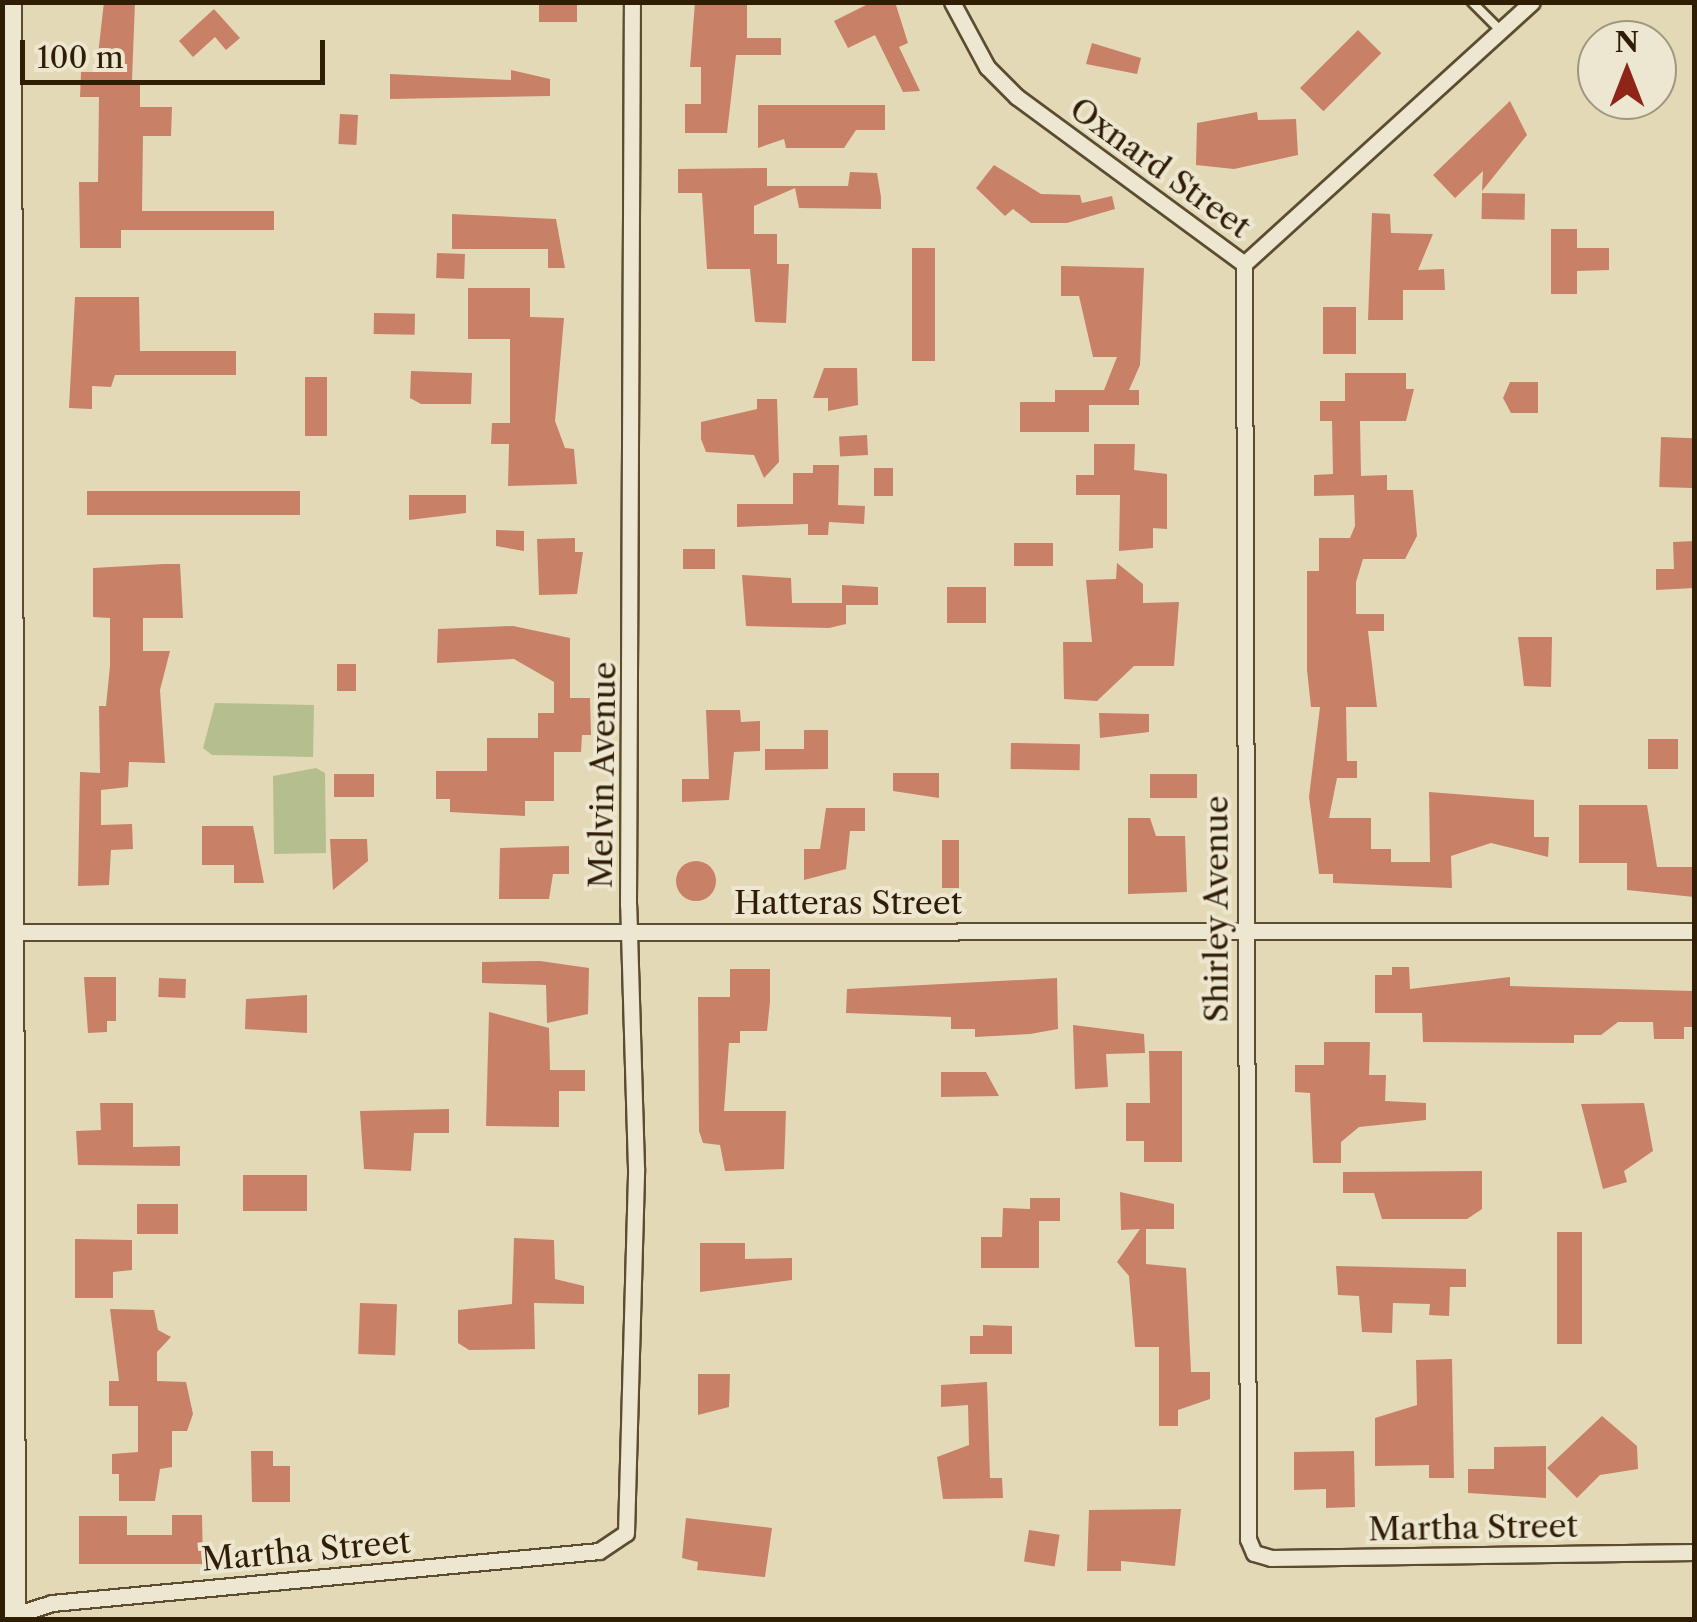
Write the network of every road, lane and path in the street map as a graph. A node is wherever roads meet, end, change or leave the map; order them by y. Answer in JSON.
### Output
{"nodes":[{"id":1,"x":10,"y":2,"type":"edge"},
{"id":2,"x":632,"y":2,"type":"edge"},
{"id":3,"x":952,"y":2,"type":"edge"},
{"id":4,"x":1472,"y":2,"type":"edge"},
{"id":5,"x":1532,"y":2,"type":"edge"},
{"id":6,"x":1502,"y":31,"type":"junction"},
{"id":7,"x":1244,"y":264,"type":"junction"},
{"id":8,"x":630,"y":930,"type":"junction"},
{"id":9,"x":8,"y":931,"type":"edge"},
{"id":10,"x":1244,"y":931,"type":"junction"},
{"id":11,"x":1694,"y":931,"type":"edge"},
{"id":12,"x":616,"y":1545,"type":"joint"},
{"id":13,"x":1694,"y":1552,"type":"edge"},
{"id":14,"x":1254,"y":1553,"type":"joint"},
{"id":15,"x":10,"y":1618,"type":"edge"}],
"edges":[{"from":1,"to":9,"type":"main road"},
{"from":2,"to":8,"type":"street","name":"Melvin Avenue"},
{"from":3,"to":7,"type":"street","name":"Oxnard Street"},
{"from":4,"to":6,"type":"lane"},
{"from":5,"to":6,"type":"street","name":"Oxnard Street"},
{"from":6,"to":7,"type":"street","name":"Oxnard Street"},
{"from":7,"to":10,"type":"street","name":"Shirley Avenue"},
{"from":8,"to":9,"type":"street","name":"Hatteras Street"},
{"from":8,"to":10,"type":"street","name":"Hatteras Street"},
{"from":8,"to":12,"type":"street","name":"Melvin Avenue"},
{"from":9,"to":15,"type":"main road"},
{"from":10,"to":11,"type":"street","name":"Hatteras Street"},
{"from":10,"to":14,"type":"street","name":"Shirley Avenue"},
{"from":12,"to":15,"type":"street","name":"Martha Street"},
{"from":13,"to":14,"type":"street","name":"Martha Street"}]}
